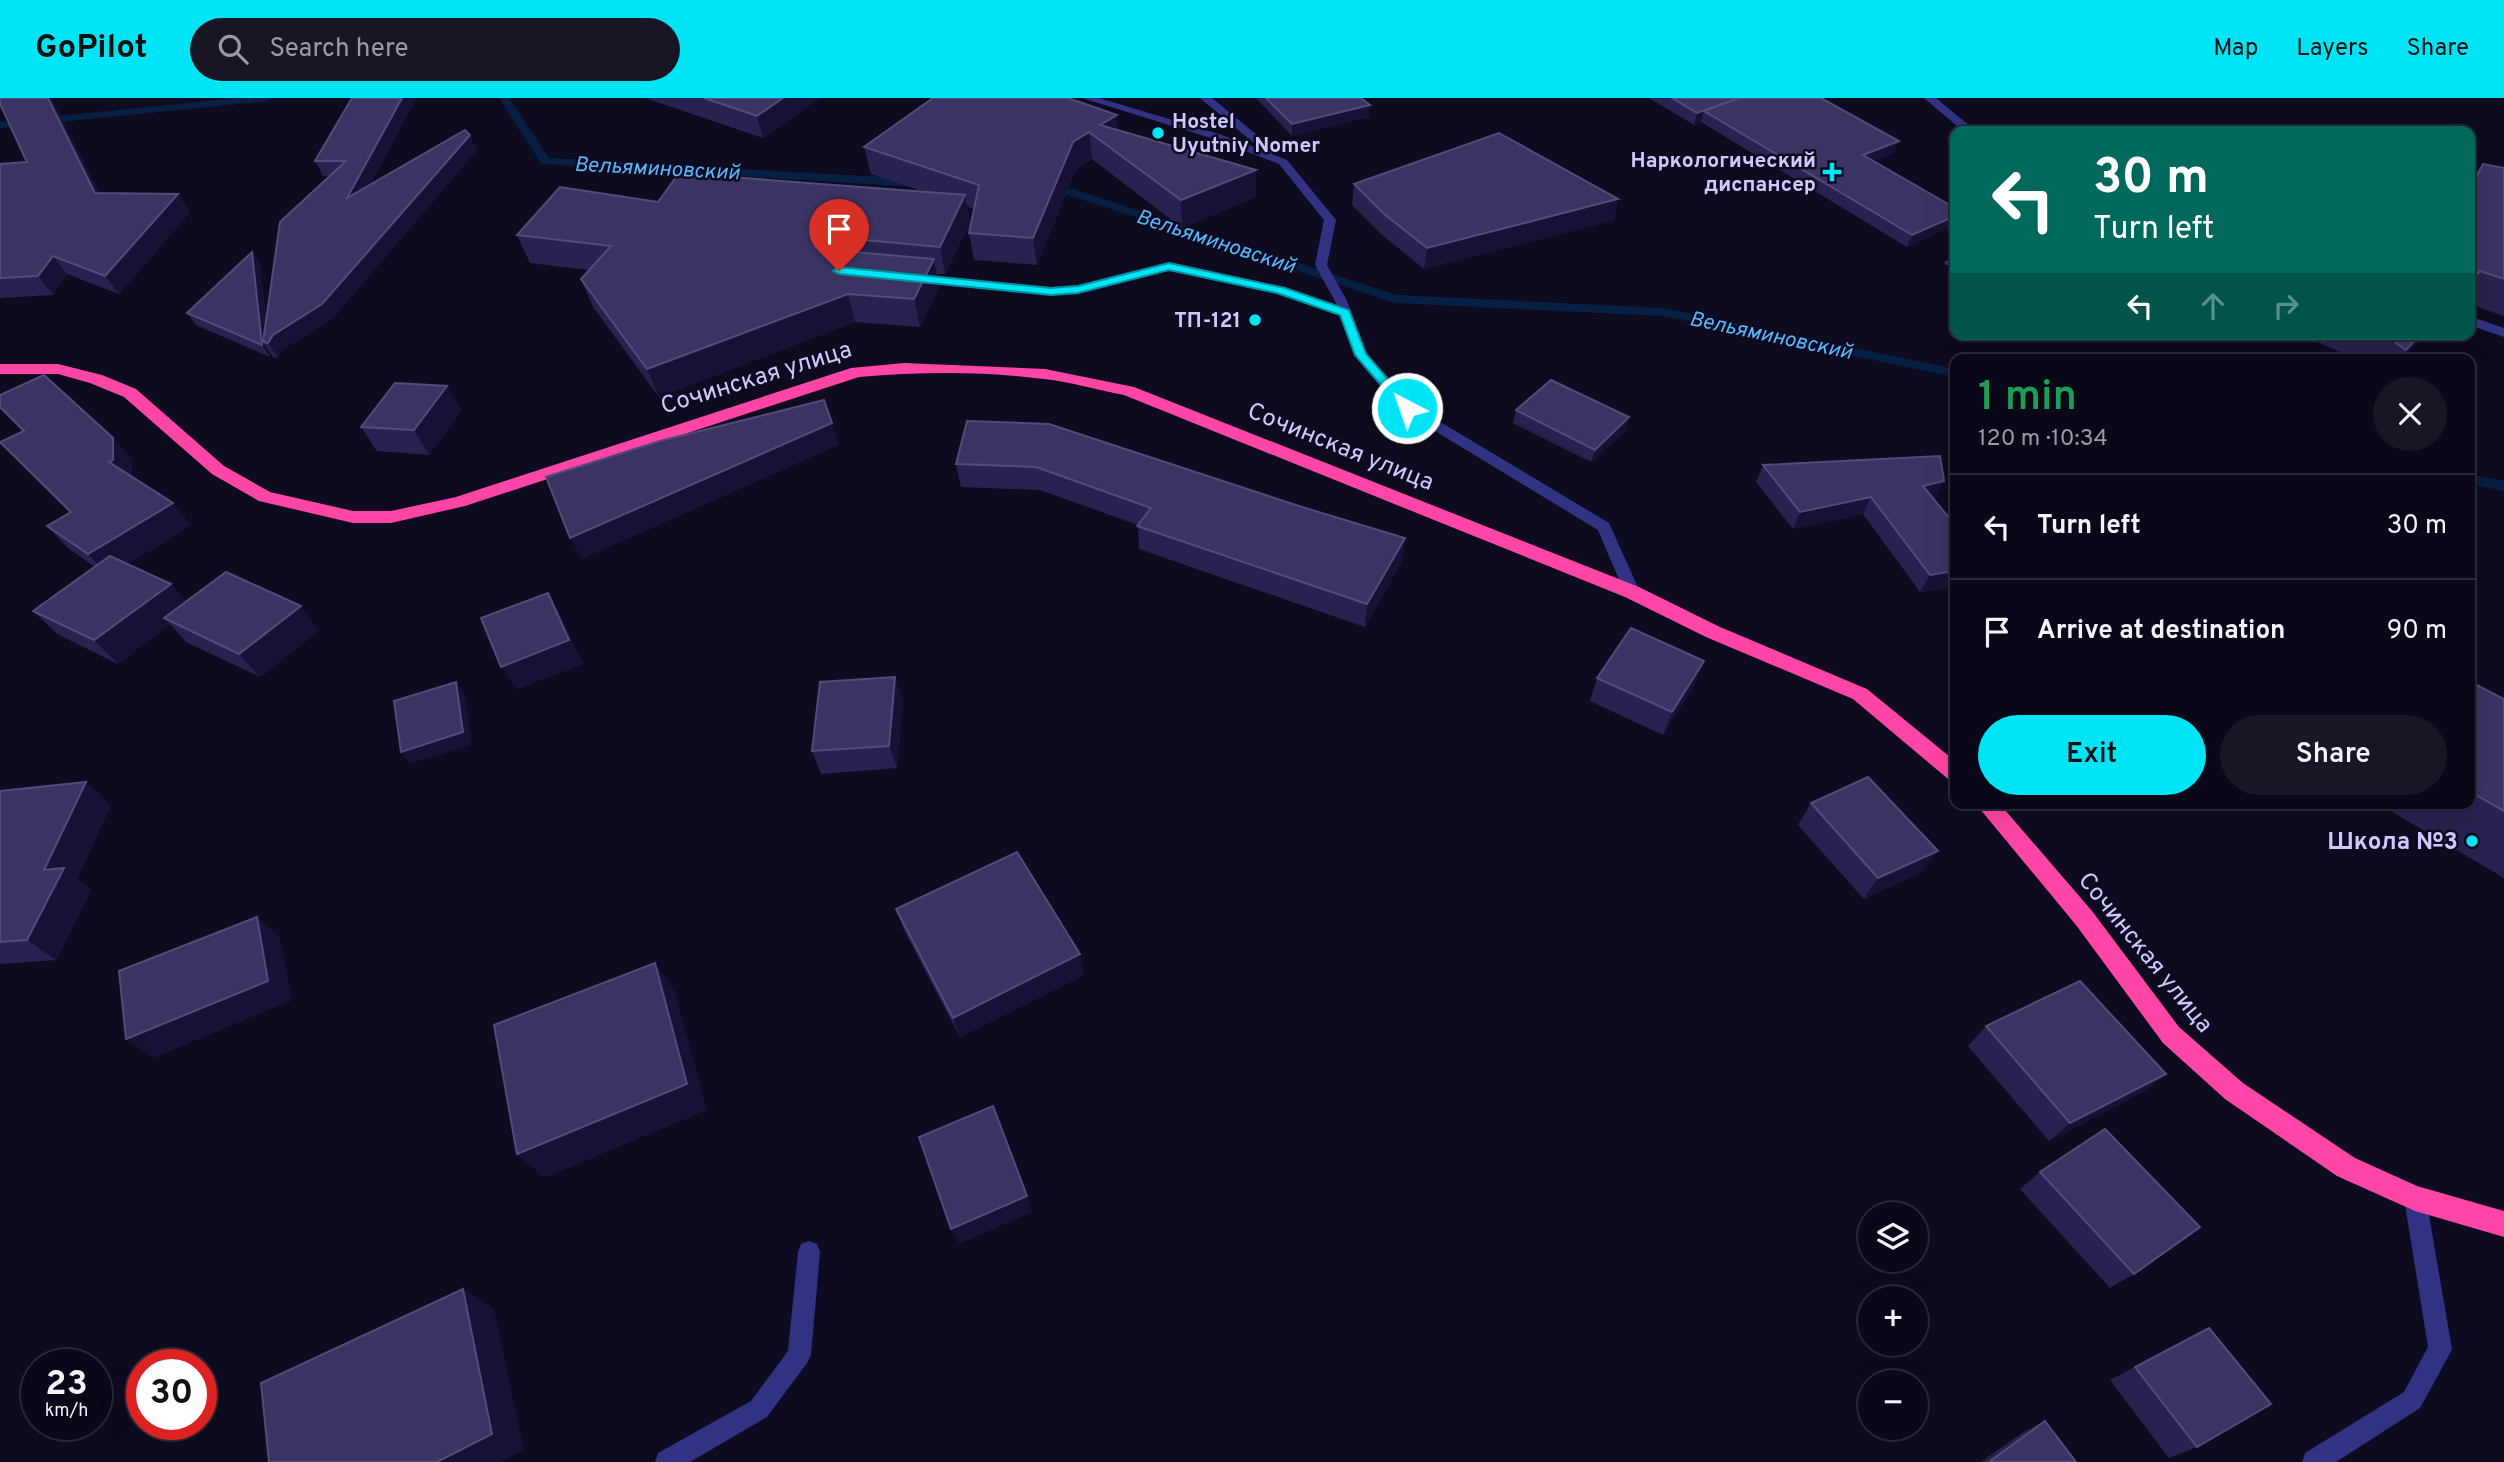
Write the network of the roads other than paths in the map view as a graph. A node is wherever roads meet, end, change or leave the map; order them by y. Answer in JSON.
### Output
{"nodes":[{"id":1,"x":1087,"y":98,"type":"edge"},
{"id":2,"x":1205,"y":98,"type":"edge"},
{"id":3,"x":1929,"y":98,"type":"edge"},
{"id":4,"x":1964,"y":126,"type":"edge"},
{"id":5,"x":1283,"y":162,"type":"junction"},
{"id":6,"x":905,"y":277,"type":"edge"},
{"id":7,"x":1343,"y":307,"type":"junction"},
{"id":8,"x":2475,"y":322,"type":"edge"},
{"id":9,"x":2504,"y":333,"type":"edge"},
{"id":10,"x":0,"y":369,"type":"edge"},
{"id":11,"x":1632,"y":592,"type":"junction"},
{"id":12,"x":1950,"y":769,"type":"edge"},
{"id":13,"x":1991,"y":809,"type":"edge"},
{"id":14,"x":2415,"y":1198,"type":"junction"},
{"id":15,"x":2504,"y":1224,"type":"edge"},
{"id":16,"x":809,"y":1252,"type":"dead end"},
{"id":17,"x":667,"y":1462,"type":"edge"},
{"id":18,"x":2314,"y":1462,"type":"edge"}],
"edges":[{"from":1,"to":5,"type":"street"},
{"from":2,"to":5,"type":"street"},
{"from":3,"to":4,"type":"street"},
{"from":5,"to":7,"type":"street"},
{"from":6,"to":7,"type":"street"},
{"from":7,"to":11,"type":"street"},
{"from":8,"to":9,"type":"street"},
{"from":10,"to":11,"type":"highway","name":"Сочинская улица"},
{"from":11,"to":12,"type":"highway","name":"Сочинская улица"},
{"from":13,"to":14,"type":"highway","name":"Сочинская улица"},
{"from":14,"to":15,"type":"highway","name":"Сочинская улица"},
{"from":14,"to":18,"type":"street"},
{"from":16,"to":17,"type":"street"}]}
